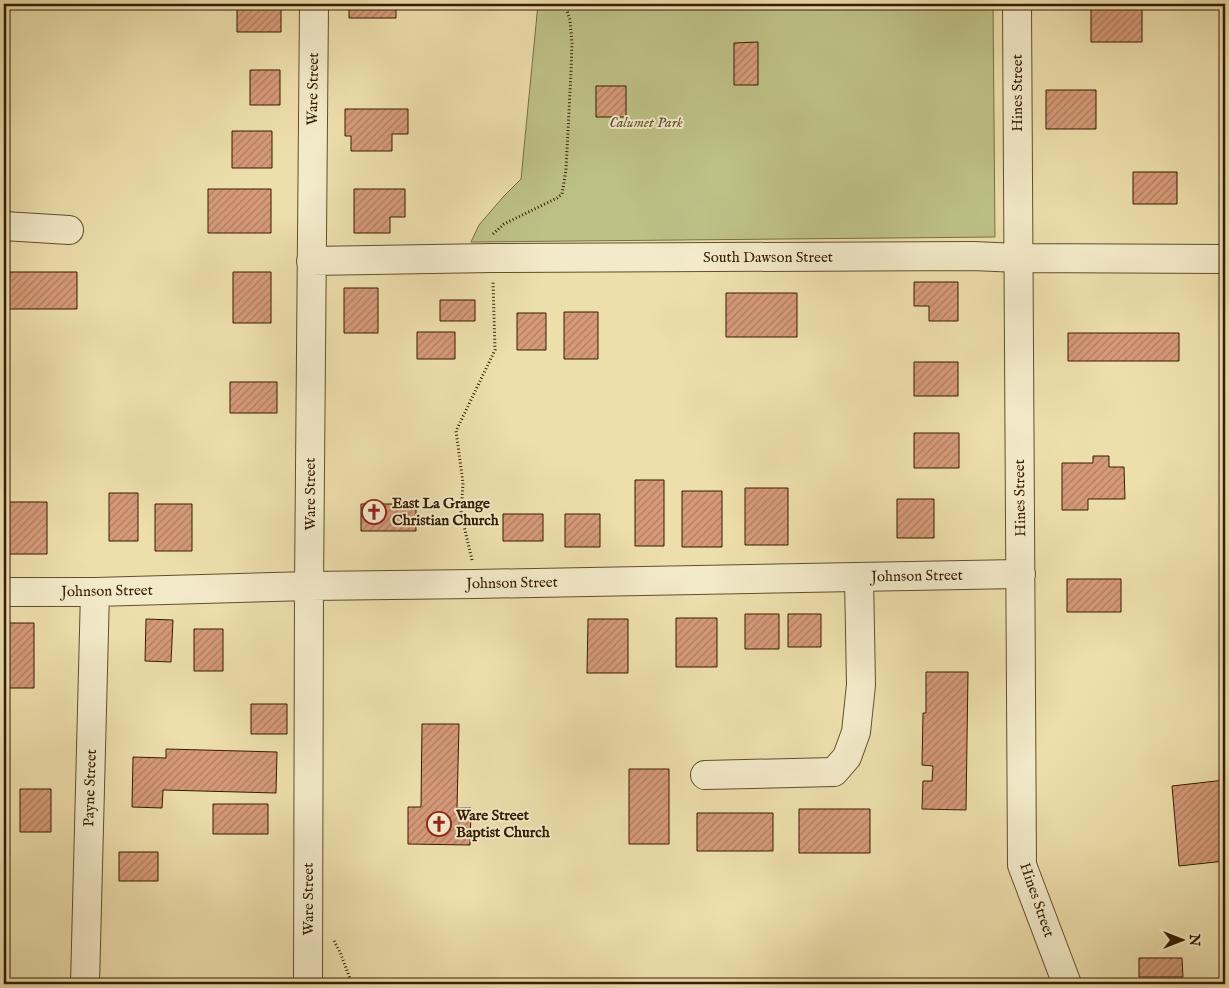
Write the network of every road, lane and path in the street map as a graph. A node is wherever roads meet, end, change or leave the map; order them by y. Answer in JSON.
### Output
{"nodes":[{"id":1,"x":314,"y":4,"type":"edge"},
{"id":2,"x":566,"y":4,"type":"edge"},
{"id":3,"x":1017,"y":4,"type":"edge"},
{"id":4,"x":4,"y":226,"type":"edge"},
{"id":5,"x":69,"y":230,"type":"dead end"},
{"id":6,"x":491,"y":240,"type":"dead end"},
{"id":7,"x":1018,"y":258,"type":"junction"},
{"id":8,"x":1225,"y":259,"type":"edge"},
{"id":9,"x":311,"y":261,"type":"junction"},
{"id":10,"x":493,"y":278,"type":"dead end"},
{"id":11,"x":472,"y":560,"type":"dead end"},
{"id":12,"x":1021,"y":574,"type":"junction"},
{"id":13,"x":858,"y":577,"type":"junction"},
{"id":14,"x":309,"y":586,"type":"junction"},
{"id":15,"x":4,"y":592,"type":"edge"},
{"id":16,"x":96,"y":592,"type":"junction"},
{"id":17,"x":705,"y":775,"type":"dead end"},
{"id":18,"x":308,"y":932,"type":"junction"},
{"id":19,"x":85,"y":984,"type":"edge"},
{"id":20,"x":308,"y":984,"type":"edge"},
{"id":21,"x":352,"y":984,"type":"edge"},
{"id":22,"x":1067,"y":984,"type":"edge"}],
"edges":[{"from":1,"to":9,"type":"street","name":"Ware Street"},
{"from":2,"to":6,"type":"path"},
{"from":3,"to":7,"type":"street","name":"Hines Street"},
{"from":4,"to":5,"type":"street"},
{"from":7,"to":8,"type":"street","name":"South Dawson Street"},
{"from":7,"to":9,"type":"street","name":"South Dawson Street"},
{"from":7,"to":12,"type":"street","name":"Hines Street"},
{"from":9,"to":14,"type":"street","name":"Ware Street"},
{"from":10,"to":11,"type":"path"},
{"from":12,"to":13,"type":"street","name":"Johnson Street"},
{"from":12,"to":22,"type":"street","name":"Hines Street"},
{"from":13,"to":14,"type":"street","name":"Johnson Street"},
{"from":13,"to":17,"type":"street"},
{"from":14,"to":16,"type":"street","name":"Johnson Street"},
{"from":14,"to":18,"type":"street","name":"Ware Street"},
{"from":15,"to":16,"type":"street","name":"Johnson Street"},
{"from":16,"to":19,"type":"street","name":"Payne Street"},
{"from":18,"to":20,"type":"street","name":"Ware Street"},
{"from":18,"to":21,"type":"path"}]}
